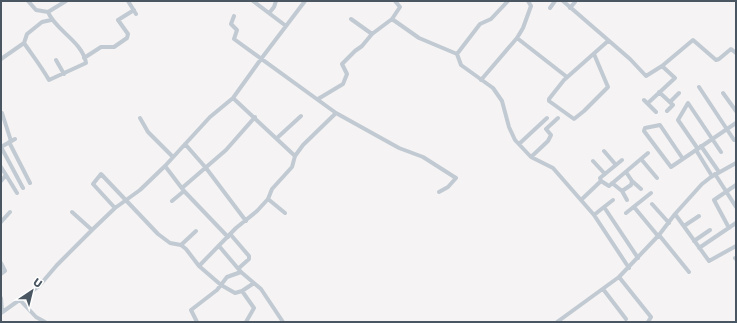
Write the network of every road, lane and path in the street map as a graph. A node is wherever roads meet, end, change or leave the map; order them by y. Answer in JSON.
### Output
{"nodes":[{"id":1,"x":28,"y":1,"type":"edge"},
{"id":2,"x":66,"y":1,"type":"edge"},
{"id":3,"x":128,"y":1,"type":"edge"},
{"id":4,"x":253,"y":1,"type":"edge"},
{"id":5,"x":276,"y":1,"type":"edge"},
{"id":6,"x":305,"y":1,"type":"edge"},
{"id":7,"x":396,"y":1,"type":"edge"},
{"id":8,"x":506,"y":1,"type":"edge"},
{"id":9,"x":528,"y":1,"type":"edge"},
{"id":10,"x":555,"y":1,"type":"edge"},
{"id":11,"x":563,"y":1,"type":"edge"},
{"id":12,"x":575,"y":2,"type":"dead end"},
{"id":13,"x":550,"y":8,"type":"dead end"},
{"id":14,"x":570,"y":8,"type":"junction"},
{"id":15,"x":48,"y":12,"type":"junction"},
{"id":16,"x":270,"y":12,"type":"junction"},
{"id":17,"x":234,"y":16,"type":"dead end"},
{"id":18,"x":351,"y":19,"type":"dead end"},
{"id":19,"x":392,"y":19,"type":"junction"},
{"id":20,"x":51,"y":20,"type":"junction"},
{"id":21,"x":286,"y":26,"type":"junction"},
{"id":22,"x":372,"y":34,"type":"junction"},
{"id":23,"x":517,"y":38,"type":"junction"},
{"id":24,"x":608,"y":41,"type":"junction"},
{"id":25,"x":24,"y":43,"type":"junction"},
{"id":26,"x":736,"y":53,"type":"edge"},
{"id":27,"x":457,"y":54,"type":"junction"},
{"id":28,"x":594,"y":54,"type":"junction"},
{"id":29,"x":84,"y":58,"type":"junction"},
{"id":30,"x":1,"y":59,"type":"edge"},
{"id":31,"x":261,"y":59,"type":"junction"},
{"id":32,"x":56,"y":60,"type":"dead end"},
{"id":33,"x":662,"y":66,"type":"junction"},
{"id":34,"x":64,"y":74,"type":"junction"},
{"id":35,"x":567,"y":77,"type":"junction"},
{"id":36,"x":481,"y":80,"type":"junction"},
{"id":37,"x":699,"y":87,"type":"dead end"},
{"id":38,"x":659,"y":92,"type":"junction"},
{"id":39,"x":723,"y":92,"type":"dead end"},
{"id":40,"x":679,"y":93,"type":"dead end"},
{"id":41,"x":233,"y":98,"type":"junction"},
{"id":42,"x":318,"y":99,"type":"junction"},
{"id":43,"x":670,"y":102,"type":"junction"},
{"id":44,"x":667,"y":111,"type":"dead end"},
{"id":45,"x":736,"y":111,"type":"edge"},
{"id":46,"x":656,"y":112,"type":"dead end"},
{"id":47,"x":2,"y":113,"type":"edge"},
{"id":48,"x":336,"y":113,"type":"junction"},
{"id":49,"x":301,"y":116,"type":"dead end"},
{"id":50,"x":255,"y":117,"type":"junction"},
{"id":51,"x":140,"y":118,"type":"dead end"},
{"id":52,"x":547,"y":118,"type":"dead end"},
{"id":53,"x":558,"y":118,"type":"dead end"},
{"id":54,"x":736,"y":123,"type":"edge"},
{"id":55,"x":727,"y":129,"type":"junction"},
{"id":56,"x":277,"y":138,"type":"junction"},
{"id":57,"x":712,"y":139,"type":"junction"},
{"id":58,"x":734,"y":140,"type":"dead end"},
{"id":59,"x":12,"y":141,"type":"junction"},
{"id":60,"x":185,"y":144,"type":"junction"},
{"id":61,"x":519,"y":144,"type":"junction"},
{"id":62,"x":1,"y":147,"type":"edge"},
{"id":63,"x":699,"y":148,"type":"junction"},
{"id":64,"x":604,"y":150,"type":"dead end"},
{"id":65,"x":721,"y":152,"type":"dead end"},
{"id":66,"x":648,"y":153,"type":"dead end"},
{"id":67,"x":294,"y":156,"type":"junction"},
{"id":68,"x":173,"y":157,"type":"junction"},
{"id":69,"x":531,"y":157,"type":"junction"},
{"id":70,"x":641,"y":159,"type":"junction"},
{"id":71,"x":683,"y":159,"type":"junction"},
{"id":72,"x":593,"y":160,"type":"dead end"},
{"id":73,"x":622,"y":160,"type":"dead end"},
{"id":74,"x":736,"y":163,"type":"edge"},
{"id":75,"x":616,"y":165,"type":"junction"},
{"id":76,"x":165,"y":166,"type":"junction"},
{"id":77,"x":1,"y":167,"type":"edge"},
{"id":78,"x":206,"y":168,"type":"junction"},
{"id":79,"x":626,"y":172,"type":"junction"},
{"id":80,"x":604,"y":174,"type":"junction"},
{"id":81,"x":715,"y":174,"type":"junction"},
{"id":82,"x":6,"y":176,"type":"junction"},
{"id":83,"x":657,"y":178,"type":"dead end"},
{"id":84,"x":1,"y":180,"type":"edge"},
{"id":85,"x":601,"y":181,"type":"junction"},
{"id":86,"x":632,"y":181,"type":"junction"},
{"id":87,"x":30,"y":183,"type":"dead end"},
{"id":88,"x":612,"y":183,"type":"junction"},
{"id":89,"x":736,"y":185,"type":"edge"},
{"id":90,"x":23,"y":188,"type":"dead end"},
{"id":91,"x":641,"y":189,"type":"dead end"},
{"id":92,"x":183,"y":190,"type":"junction"},
{"id":93,"x":622,"y":191,"type":"junction"},
{"id":94,"x":726,"y":191,"type":"junction"},
{"id":95,"x":439,"y":192,"type":"dead end"},
{"id":96,"x":17,"y":193,"type":"dead end"},
{"id":97,"x":651,"y":193,"type":"dead end"},
{"id":98,"x":268,"y":199,"type":"junction"},
{"id":99,"x":126,"y":200,"type":"junction"},
{"id":100,"x":581,"y":200,"type":"junction"},
{"id":101,"x":613,"y":200,"type":"dead end"},
{"id":102,"x":627,"y":200,"type":"dead end"},
{"id":103,"x":172,"y":201,"type":"dead end"},
{"id":104,"x":652,"y":204,"type":"dead end"},
{"id":105,"x":736,"y":206,"type":"edge"},
{"id":106,"x":604,"y":207,"type":"junction"},
{"id":107,"x":634,"y":207,"type":"junction"},
{"id":108,"x":115,"y":208,"type":"junction"},
{"id":109,"x":10,"y":212,"type":"dead end"},
{"id":110,"x":72,"y":212,"type":"dead end"},
{"id":111,"x":285,"y":213,"type":"dead end"},
{"id":112,"x":626,"y":213,"type":"dead end"},
{"id":113,"x":675,"y":214,"type":"junction"},
{"id":114,"x":594,"y":215,"type":"junction"},
{"id":115,"x":699,"y":216,"type":"dead end"},
{"id":116,"x":246,"y":221,"type":"junction"},
{"id":117,"x":1,"y":222,"type":"edge"},
{"id":118,"x":669,"y":223,"type":"junction"},
{"id":119,"x":736,"y":223,"type":"edge"},
{"id":120,"x":684,"y":226,"type":"junction"},
{"id":121,"x":729,"y":228,"type":"junction"},
{"id":122,"x":92,"y":230,"type":"junction"},
{"id":123,"x":710,"y":230,"type":"dead end"},
{"id":124,"x":196,"y":231,"type":"dead end"},
{"id":125,"x":659,"y":235,"type":"junction"},
{"id":126,"x":229,"y":236,"type":"junction"},
{"id":127,"x":694,"y":241,"type":"junction"},
{"id":128,"x":181,"y":245,"type":"junction"},
{"id":129,"x":219,"y":246,"type":"junction"},
{"id":130,"x":736,"y":246,"type":"edge"},
{"id":131,"x":699,"y":248,"type":"junction"},
{"id":132,"x":638,"y":258,"type":"junction"},
{"id":133,"x":1,"y":263,"type":"edge"},
{"id":134,"x":199,"y":266,"type":"junction"},
{"id":135,"x":629,"y":268,"type":"junction"},
{"id":136,"x":240,"y":270,"type":"junction"},
{"id":137,"x":689,"y":272,"type":"dead end"},
{"id":138,"x":1,"y":274,"type":"edge"},
{"id":139,"x":618,"y":277,"type":"junction"},
{"id":140,"x":254,"y":283,"type":"junction"},
{"id":141,"x":221,"y":285,"type":"junction"},
{"id":142,"x":603,"y":289,"type":"junction"},
{"id":143,"x":242,"y":291,"type":"junction"},
{"id":144,"x":1,"y":298,"type":"edge"},
{"id":145,"x":20,"y":299,"type":"junction"},
{"id":146,"x":2,"y":312,"type":"edge"},
{"id":147,"x":626,"y":319,"type":"dead end"},
{"id":148,"x":37,"y":320,"type":"edge"},
{"id":149,"x":46,"y":322,"type":"edge"},
{"id":150,"x":197,"y":322,"type":"edge"},
{"id":151,"x":246,"y":322,"type":"edge"},
{"id":152,"x":283,"y":322,"type":"edge"},
{"id":153,"x":557,"y":322,"type":"edge"},
{"id":154,"x":648,"y":322,"type":"edge"}],
"edges":[{"from":1,"to":15,"type":"street"},
{"from":2,"to":15,"type":"street"},
{"from":3,"to":29,"type":"street"},
{"from":4,"to":16,"type":"street"},
{"from":5,"to":16,"type":"street"},
{"from":6,"to":21,"type":"street"},
{"from":7,"to":19,"type":"street"},
{"from":8,"to":27,"type":"street"},
{"from":9,"to":23,"type":"street"},
{"from":10,"to":13,"type":"street"},
{"from":11,"to":14,"type":"street"},
{"from":12,"to":14,"type":"street"},
{"from":14,"to":24,"type":"street"},
{"from":15,"to":20,"type":"street"},
{"from":16,"to":21,"type":"street"},
{"from":17,"to":31,"type":"street"},
{"from":18,"to":22,"type":"street"},
{"from":19,"to":22,"type":"street"},
{"from":19,"to":27,"type":"street"},
{"from":20,"to":25,"type":"street"},
{"from":20,"to":29,"type":"street"},
{"from":21,"to":31,"type":"street"},
{"from":22,"to":42,"type":"street"},
{"from":23,"to":35,"type":"street"},
{"from":23,"to":36,"type":"street"},
{"from":24,"to":28,"type":"street"},
{"from":24,"to":33,"type":"street"},
{"from":25,"to":30,"type":"street"},
{"from":25,"to":34,"type":"street"},
{"from":26,"to":33,"type":"street"},
{"from":27,"to":36,"type":"street"},
{"from":28,"to":35,"type":"street"},
{"from":28,"to":35,"type":"street"},
{"from":29,"to":34,"type":"street"},
{"from":31,"to":41,"type":"street"},
{"from":31,"to":42,"type":"street"},
{"from":32,"to":34,"type":"street"},
{"from":33,"to":38,"type":"street"},
{"from":36,"to":61,"type":"street"},
{"from":37,"to":55,"type":"street"},
{"from":38,"to":43,"type":"street"},
{"from":38,"to":46,"type":"street"},
{"from":39,"to":45,"type":"street"},
{"from":40,"to":43,"type":"street"},
{"from":41,"to":50,"type":"street"},
{"from":41,"to":60,"type":"street"},
{"from":42,"to":48,"type":"street"},
{"from":43,"to":44,"type":"street"},
{"from":47,"to":59,"type":"street"},
{"from":48,"to":67,"type":"street"},
{"from":48,"to":95,"type":"street"},
{"from":49,"to":56,"type":"street"},
{"from":50,"to":56,"type":"street"},
{"from":50,"to":78,"type":"street"},
{"from":51,"to":68,"type":"street"},
{"from":52,"to":61,"type":"street"},
{"from":53,"to":69,"type":"street"},
{"from":54,"to":55,"type":"street"},
{"from":55,"to":57,"type":"street"},
{"from":55,"to":58,"type":"street"},
{"from":56,"to":67,"type":"street"},
{"from":57,"to":63,"type":"street"},
{"from":57,"to":63,"type":"street"},
{"from":57,"to":65,"type":"street"},
{"from":59,"to":62,"type":"street"},
{"from":59,"to":87,"type":"street"},
{"from":60,"to":68,"type":"street"},
{"from":60,"to":78,"type":"street"},
{"from":61,"to":69,"type":"street"},
{"from":62,"to":90,"type":"street"},
{"from":63,"to":71,"type":"street"},
{"from":63,"to":81,"type":"street"},
{"from":63,"to":81,"type":"street"},
{"from":64,"to":75,"type":"street"},
{"from":66,"to":70,"type":"street"},
{"from":67,"to":98,"type":"street"},
{"from":68,"to":76,"type":"street"},
{"from":69,"to":100,"type":"street"},
{"from":70,"to":79,"type":"street"},
{"from":70,"to":83,"type":"street"},
{"from":71,"to":71,"type":"street"},
{"from":72,"to":80,"type":"street"},
{"from":73,"to":75,"type":"street"},
{"from":74,"to":81,"type":"street"},
{"from":75,"to":80,"type":"street"},
{"from":76,"to":92,"type":"street"},
{"from":76,"to":99,"type":"street"},
{"from":77,"to":82,"type":"street"},
{"from":78,"to":92,"type":"street"},
{"from":78,"to":116,"type":"street"},
{"from":79,"to":86,"type":"street"},
{"from":79,"to":88,"type":"street"},
{"from":80,"to":85,"type":"street"},
{"from":81,"to":94,"type":"street"},
{"from":81,"to":113,"type":"street"},
{"from":82,"to":84,"type":"street"},
{"from":82,"to":96,"type":"street"},
{"from":85,"to":88,"type":"street"},
{"from":85,"to":100,"type":"street"},
{"from":86,"to":91,"type":"street"},
{"from":86,"to":93,"type":"street"},
{"from":88,"to":93,"type":"street"},
{"from":89,"to":94,"type":"street"},
{"from":92,"to":103,"type":"street"},
{"from":92,"to":126,"type":"street"},
{"from":93,"to":102,"type":"street"},
{"from":94,"to":105,"type":"street"},
{"from":94,"to":121,"type":"street"},
{"from":97,"to":107,"type":"street"},
{"from":98,"to":111,"type":"street"},
{"from":98,"to":116,"type":"street"},
{"from":99,"to":108,"type":"street"},
{"from":99,"to":108,"type":"street"},
{"from":99,"to":128,"type":"street"},
{"from":100,"to":114,"type":"street"},
{"from":101,"to":106,"type":"street"},
{"from":104,"to":118,"type":"street"},
{"from":106,"to":114,"type":"street"},
{"from":106,"to":132,"type":"street"},
{"from":107,"to":112,"type":"street"},
{"from":107,"to":125,"type":"street"},
{"from":108,"to":122,"type":"street"},
{"from":109,"to":117,"type":"street"},
{"from":110,"to":122,"type":"street"},
{"from":113,"to":118,"type":"street"},
{"from":113,"to":120,"type":"street"},
{"from":114,"to":135,"type":"street"},
{"from":115,"to":120,"type":"street"},
{"from":116,"to":126,"type":"street"},
{"from":118,"to":125,"type":"street"},
{"from":119,"to":121,"type":"street"},
{"from":120,"to":127,"type":"street"},
{"from":121,"to":131,"type":"street"},
{"from":122,"to":145,"type":"street"},
{"from":123,"to":127,"type":"street"},
{"from":124,"to":128,"type":"street"},
{"from":125,"to":132,"type":"street"},
{"from":125,"to":137,"type":"street"},
{"from":126,"to":129,"type":"street"},
{"from":126,"to":136,"type":"street"},
{"from":127,"to":131,"type":"street"},
{"from":128,"to":134,"type":"street"},
{"from":129,"to":134,"type":"street"},
{"from":129,"to":136,"type":"street"},
{"from":130,"to":131,"type":"street"},
{"from":132,"to":135,"type":"street"},
{"from":133,"to":138,"type":"street"},
{"from":134,"to":141,"type":"street"},
{"from":135,"to":139,"type":"street"},
{"from":136,"to":140,"type":"street"},
{"from":136,"to":141,"type":"street"},
{"from":139,"to":142,"type":"street"},
{"from":139,"to":154,"type":"street"},
{"from":140,"to":143,"type":"street"},
{"from":140,"to":152,"type":"street"},
{"from":141,"to":143,"type":"street"},
{"from":141,"to":150,"type":"street"},
{"from":142,"to":147,"type":"street"},
{"from":142,"to":153,"type":"street"},
{"from":143,"to":151,"type":"street"},
{"from":144,"to":146,"type":"street"},
{"from":145,"to":146,"type":"street"},
{"from":145,"to":148,"type":"street"},
{"from":148,"to":149,"type":"street"}]}
